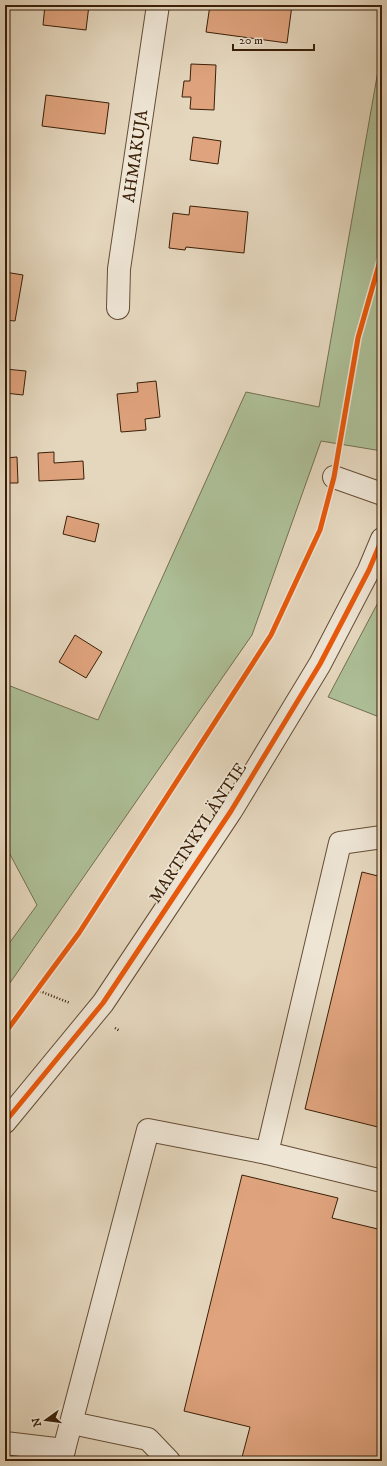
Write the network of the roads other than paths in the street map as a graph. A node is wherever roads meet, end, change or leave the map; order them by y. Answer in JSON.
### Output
{"nodes":[{"id":1,"x":158,"y":5,"type":"edge"},
{"id":2,"x":118,"y":308,"type":"dead end"},
{"id":3,"x":334,"y":477,"type":"dead end"},
{"id":4,"x":382,"y":494,"type":"edge"},
{"id":5,"x":382,"y":539,"type":"edge"},
{"id":6,"x":382,"y":837,"type":"edge"},
{"id":7,"x":5,"y":1122,"type":"edge"},
{"id":8,"x":267,"y":1153,"type":"junction"},
{"id":9,"x":382,"y":1181,"type":"edge"},
{"id":10,"x":72,"y":1422,"type":"junction"},
{"id":11,"x":5,"y":1443,"type":"edge"},
{"id":12,"x":63,"y":1455,"type":"edge"},
{"id":13,"x":169,"y":1461,"type":"edge"}],
"edges":[{"from":1,"to":2,"type":"street","name":"AHMAKUJA"},
{"from":3,"to":4,"type":"street"},
{"from":5,"to":7,"type":"street","name":"MARTINKYLÄNTIE"},
{"from":6,"to":8,"type":"street"},
{"from":8,"to":9,"type":"street"},
{"from":8,"to":10,"type":"street"},
{"from":10,"to":12,"type":"street"},
{"from":10,"to":13,"type":"street"},
{"from":11,"to":12,"type":"street"}]}
